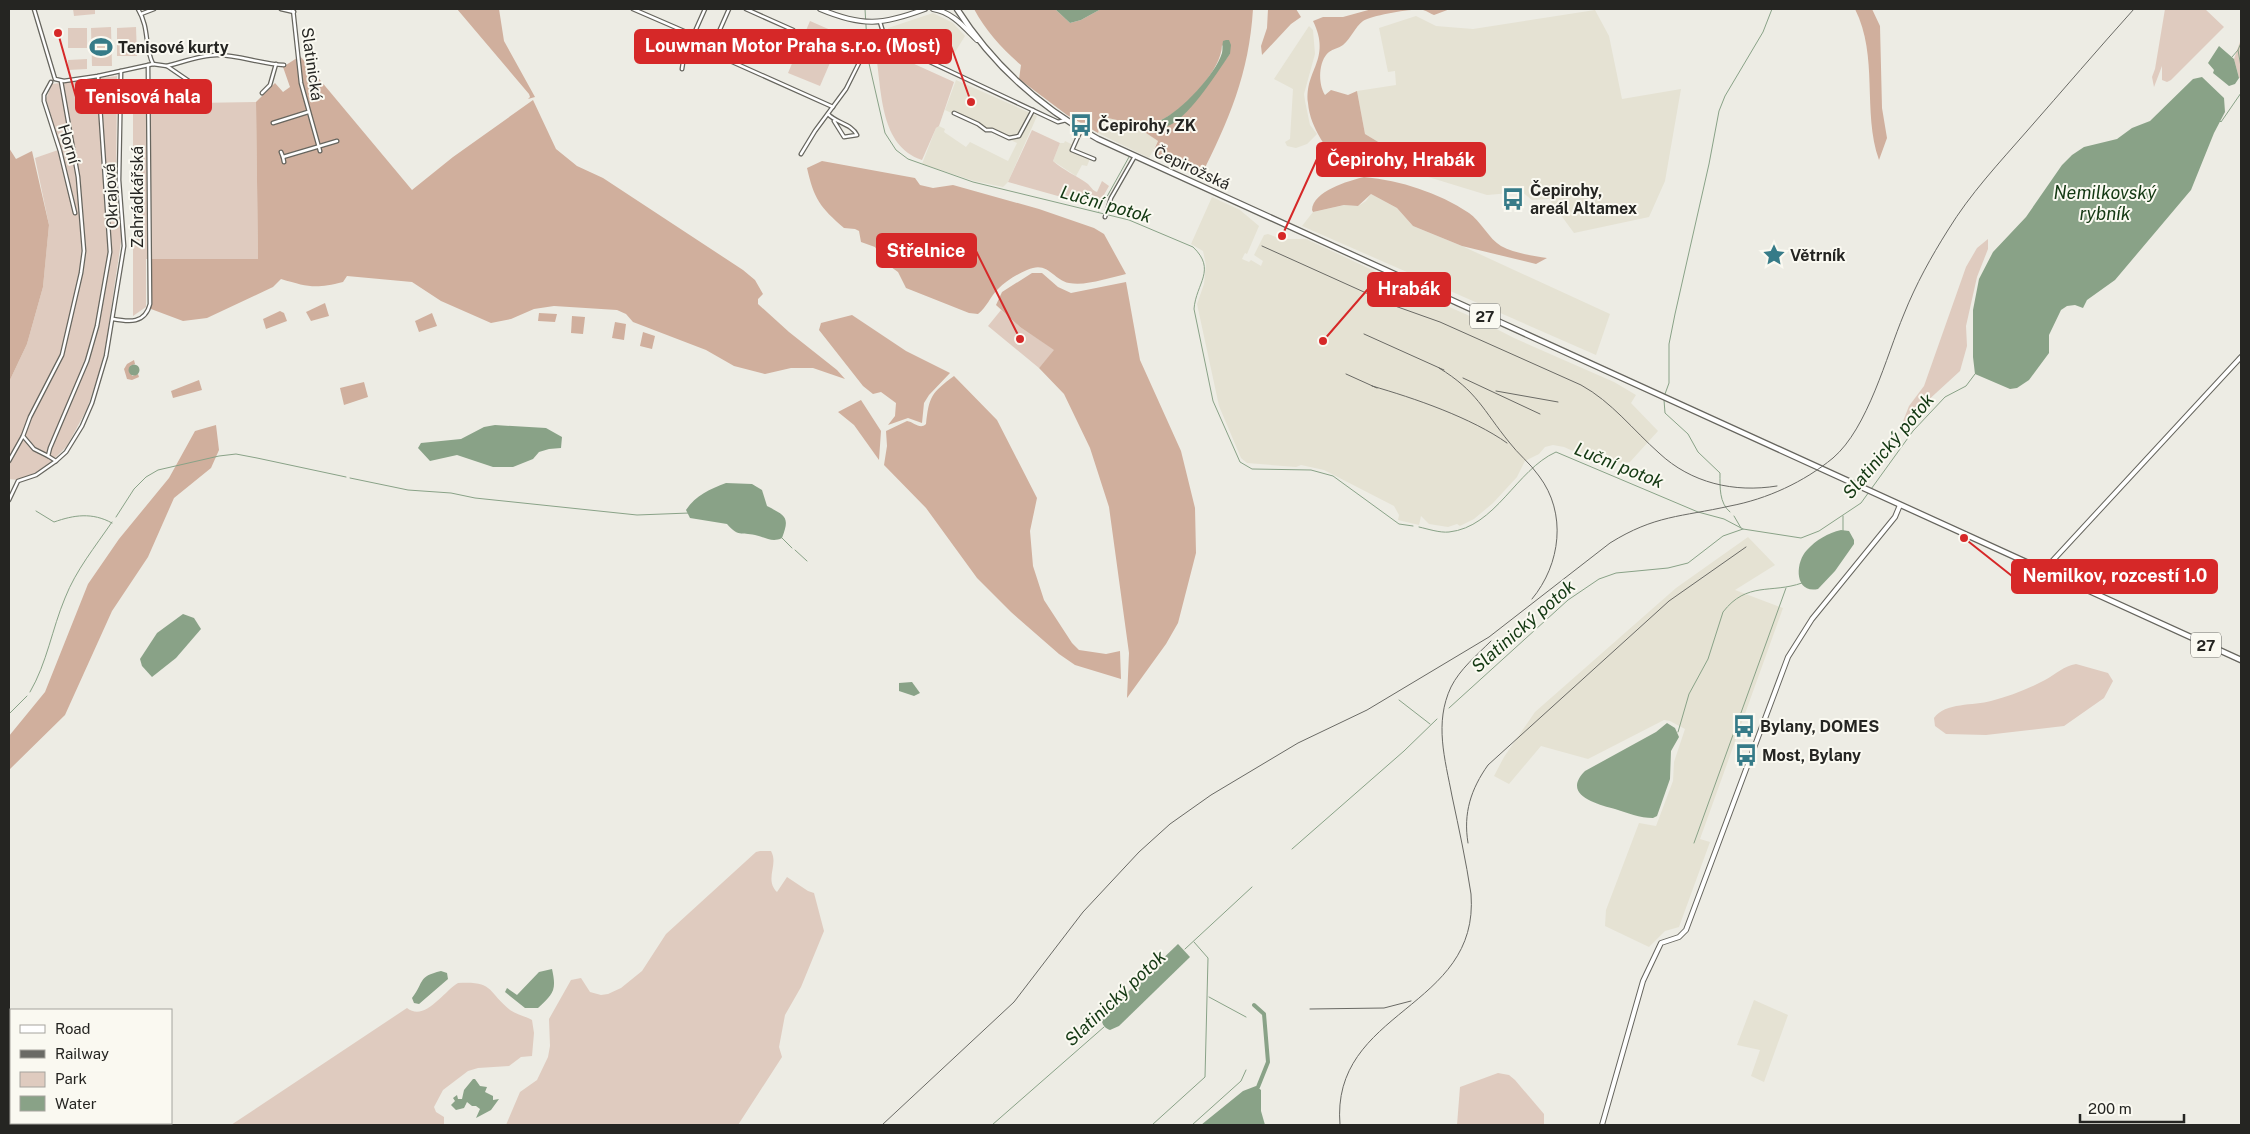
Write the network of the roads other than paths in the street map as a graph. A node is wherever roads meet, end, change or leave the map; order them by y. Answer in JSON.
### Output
{"nodes":[{"id":1,"x":34,"y":9,"type":"edge"},
{"id":2,"x":138,"y":9,"type":"edge"},
{"id":3,"x":154,"y":9,"type":"edge"},
{"id":4,"x":281,"y":9,"type":"edge"},
{"id":5,"x":633,"y":9,"type":"edge"},
{"id":6,"x":705,"y":9,"type":"edge"},
{"id":7,"x":729,"y":9,"type":"edge"},
{"id":8,"x":746,"y":9,"type":"edge"},
{"id":9,"x":820,"y":9,"type":"edge"},
{"id":10,"x":925,"y":9,"type":"edge"},
{"id":11,"x":933,"y":9,"type":"edge"},
{"id":12,"x":957,"y":9,"type":"edge"},
{"id":13,"x":293,"y":10,"type":"edge"},
{"id":14,"x":141,"y":14,"type":"junction"},
{"id":15,"x":880,"y":22,"type":"junction"},
{"id":16,"x":793,"y":30,"type":"dead end"},
{"id":17,"x":693,"y":35,"type":"junction"},
{"id":18,"x":884,"y":35,"type":"junction"},
{"id":19,"x":690,"y":43,"type":"junction"},
{"id":20,"x":986,"y":49,"type":"junction"},
{"id":21,"x":710,"y":52,"type":"junction"},
{"id":22,"x":153,"y":64,"type":"junction"},
{"id":23,"x":276,"y":64,"type":"junction"},
{"id":24,"x":284,"y":64,"type":"dead end"},
{"id":25,"x":148,"y":65,"type":"junction"},
{"id":26,"x":167,"y":66,"type":"junction"},
{"id":27,"x":682,"y":70,"type":"dead end"},
{"id":28,"x":121,"y":71,"type":"junction"},
{"id":29,"x":98,"y":76,"type":"junction"},
{"id":30,"x":61,"y":81,"type":"junction"},
{"id":31,"x":51,"y":82,"type":"dead end"},
{"id":32,"x":262,"y":93,"type":"dead end"},
{"id":33,"x":206,"y":105,"type":"dead end"},
{"id":34,"x":833,"y":107,"type":"junction"},
{"id":35,"x":1033,"y":110,"type":"junction"},
{"id":36,"x":308,"y":112,"type":"junction"},
{"id":37,"x":954,"y":113,"type":"dead end"},
{"id":38,"x":828,"y":114,"type":"junction"},
{"id":39,"x":1066,"y":120,"type":"junction"},
{"id":40,"x":834,"y":121,"type":"junction"},
{"id":41,"x":272,"y":123,"type":"dead end"},
{"id":42,"x":1081,"y":130,"type":"junction"},
{"id":43,"x":336,"y":141,"type":"dead end"},
{"id":44,"x":318,"y":147,"type":"junction"},
{"id":45,"x":320,"y":151,"type":"dead end"},
{"id":46,"x":281,"y":152,"type":"dead end"},
{"id":47,"x":801,"y":154,"type":"dead end"},
{"id":48,"x":1135,"y":156,"type":"junction"},
{"id":49,"x":283,"y":157,"type":"junction"},
{"id":50,"x":1094,"y":159,"type":"dead end"},
{"id":51,"x":284,"y":162,"type":"dead end"},
{"id":52,"x":75,"y":213,"type":"dead end"},
{"id":53,"x":1105,"y":217,"type":"dead end"},
{"id":54,"x":112,"y":319,"type":"junction"},
{"id":55,"x":2241,"y":357,"type":"edge"},
{"id":56,"x":23,"y":436,"type":"junction"},
{"id":57,"x":48,"y":456,"type":"junction"},
{"id":58,"x":9,"y":461,"type":"edge"},
{"id":59,"x":56,"y":462,"type":"junction"},
{"id":60,"x":9,"y":500,"type":"edge"},
{"id":61,"x":1900,"y":505,"type":"junction"},
{"id":62,"x":2044,"y":570,"type":"junction"},
{"id":63,"x":2241,"y":660,"type":"edge"},
{"id":64,"x":1602,"y":1125,"type":"edge"}],
"edges":[{"from":1,"to":30,"type":"street"},
{"from":2,"to":14,"type":"street"},
{"from":3,"to":14,"type":"street"},
{"from":4,"to":13,"type":"street"},
{"from":5,"to":17,"type":"street"},
{"from":6,"to":17,"type":"street"},
{"from":7,"to":21,"type":"street"},
{"from":8,"to":16,"type":"street"},
{"from":9,"to":15,"type":"street"},
{"from":10,"to":15,"type":"street"},
{"from":11,"to":20,"type":"street"},
{"from":12,"to":20,"type":"main road","name":"Čepirožská","number":"27"},
{"from":13,"to":36,"type":"street","name":"Slatinická"},
{"from":14,"to":22,"type":"street"},
{"from":15,"to":18,"type":"street"},
{"from":17,"to":19,"type":"street"},
{"from":18,"to":34,"type":"street"},
{"from":18,"to":35,"type":"street"},
{"from":19,"to":21,"type":"street"},
{"from":19,"to":27,"type":"street"},
{"from":20,"to":39,"type":"main road","name":"Čepirožská","number":"27"},
{"from":21,"to":34,"type":"street"},
{"from":22,"to":25,"type":"street"},
{"from":22,"to":26,"type":"street"},
{"from":23,"to":24,"type":"street"},
{"from":23,"to":26,"type":"street"},
{"from":23,"to":32,"type":"street"},
{"from":25,"to":28,"type":"street"},
{"from":25,"to":54,"type":"street","name":"Zahrádkářská"},
{"from":26,"to":33,"type":"street"},
{"from":28,"to":29,"type":"street"},
{"from":28,"to":54,"type":"street","name":"Okrajová"},
{"from":29,"to":30,"type":"street"},
{"from":29,"to":57,"type":"street"},
{"from":30,"to":56,"type":"street"},
{"from":31,"to":52,"type":"street","name":"Horní"},
{"from":34,"to":38,"type":"street"},
{"from":35,"to":37,"type":"street"},
{"from":35,"to":39,"type":"street"},
{"from":36,"to":41,"type":"street"},
{"from":36,"to":44,"type":"street","name":"Slatinická"},
{"from":38,"to":40,"type":"street"},
{"from":38,"to":47,"type":"street"},
{"from":39,"to":42,"type":"main road","name":"Čepirožská","number":"27"},
{"from":40,"to":40,"type":"street"},
{"from":42,"to":48,"type":"main road","name":"Čepirožská","number":"27"},
{"from":42,"to":50,"type":"street"},
{"from":43,"to":44,"type":"street"},
{"from":44,"to":45,"type":"street","name":"Slatinická"},
{"from":44,"to":49,"type":"street"},
{"from":46,"to":49,"type":"street"},
{"from":48,"to":53,"type":"street"},
{"from":48,"to":61,"type":"main road","name":"Čepirožská","number":"27"},
{"from":49,"to":51,"type":"street"},
{"from":54,"to":59,"type":"street","name":"Okrajová"},
{"from":55,"to":62,"type":"street"},
{"from":56,"to":57,"type":"street"},
{"from":56,"to":58,"type":"street"},
{"from":57,"to":59,"type":"street"},
{"from":59,"to":60,"type":"street","name":"Okrajová"},
{"from":61,"to":62,"type":"main road","number":"27"},
{"from":61,"to":64,"type":"street"},
{"from":62,"to":63,"type":"main road","number":"27"}]}
